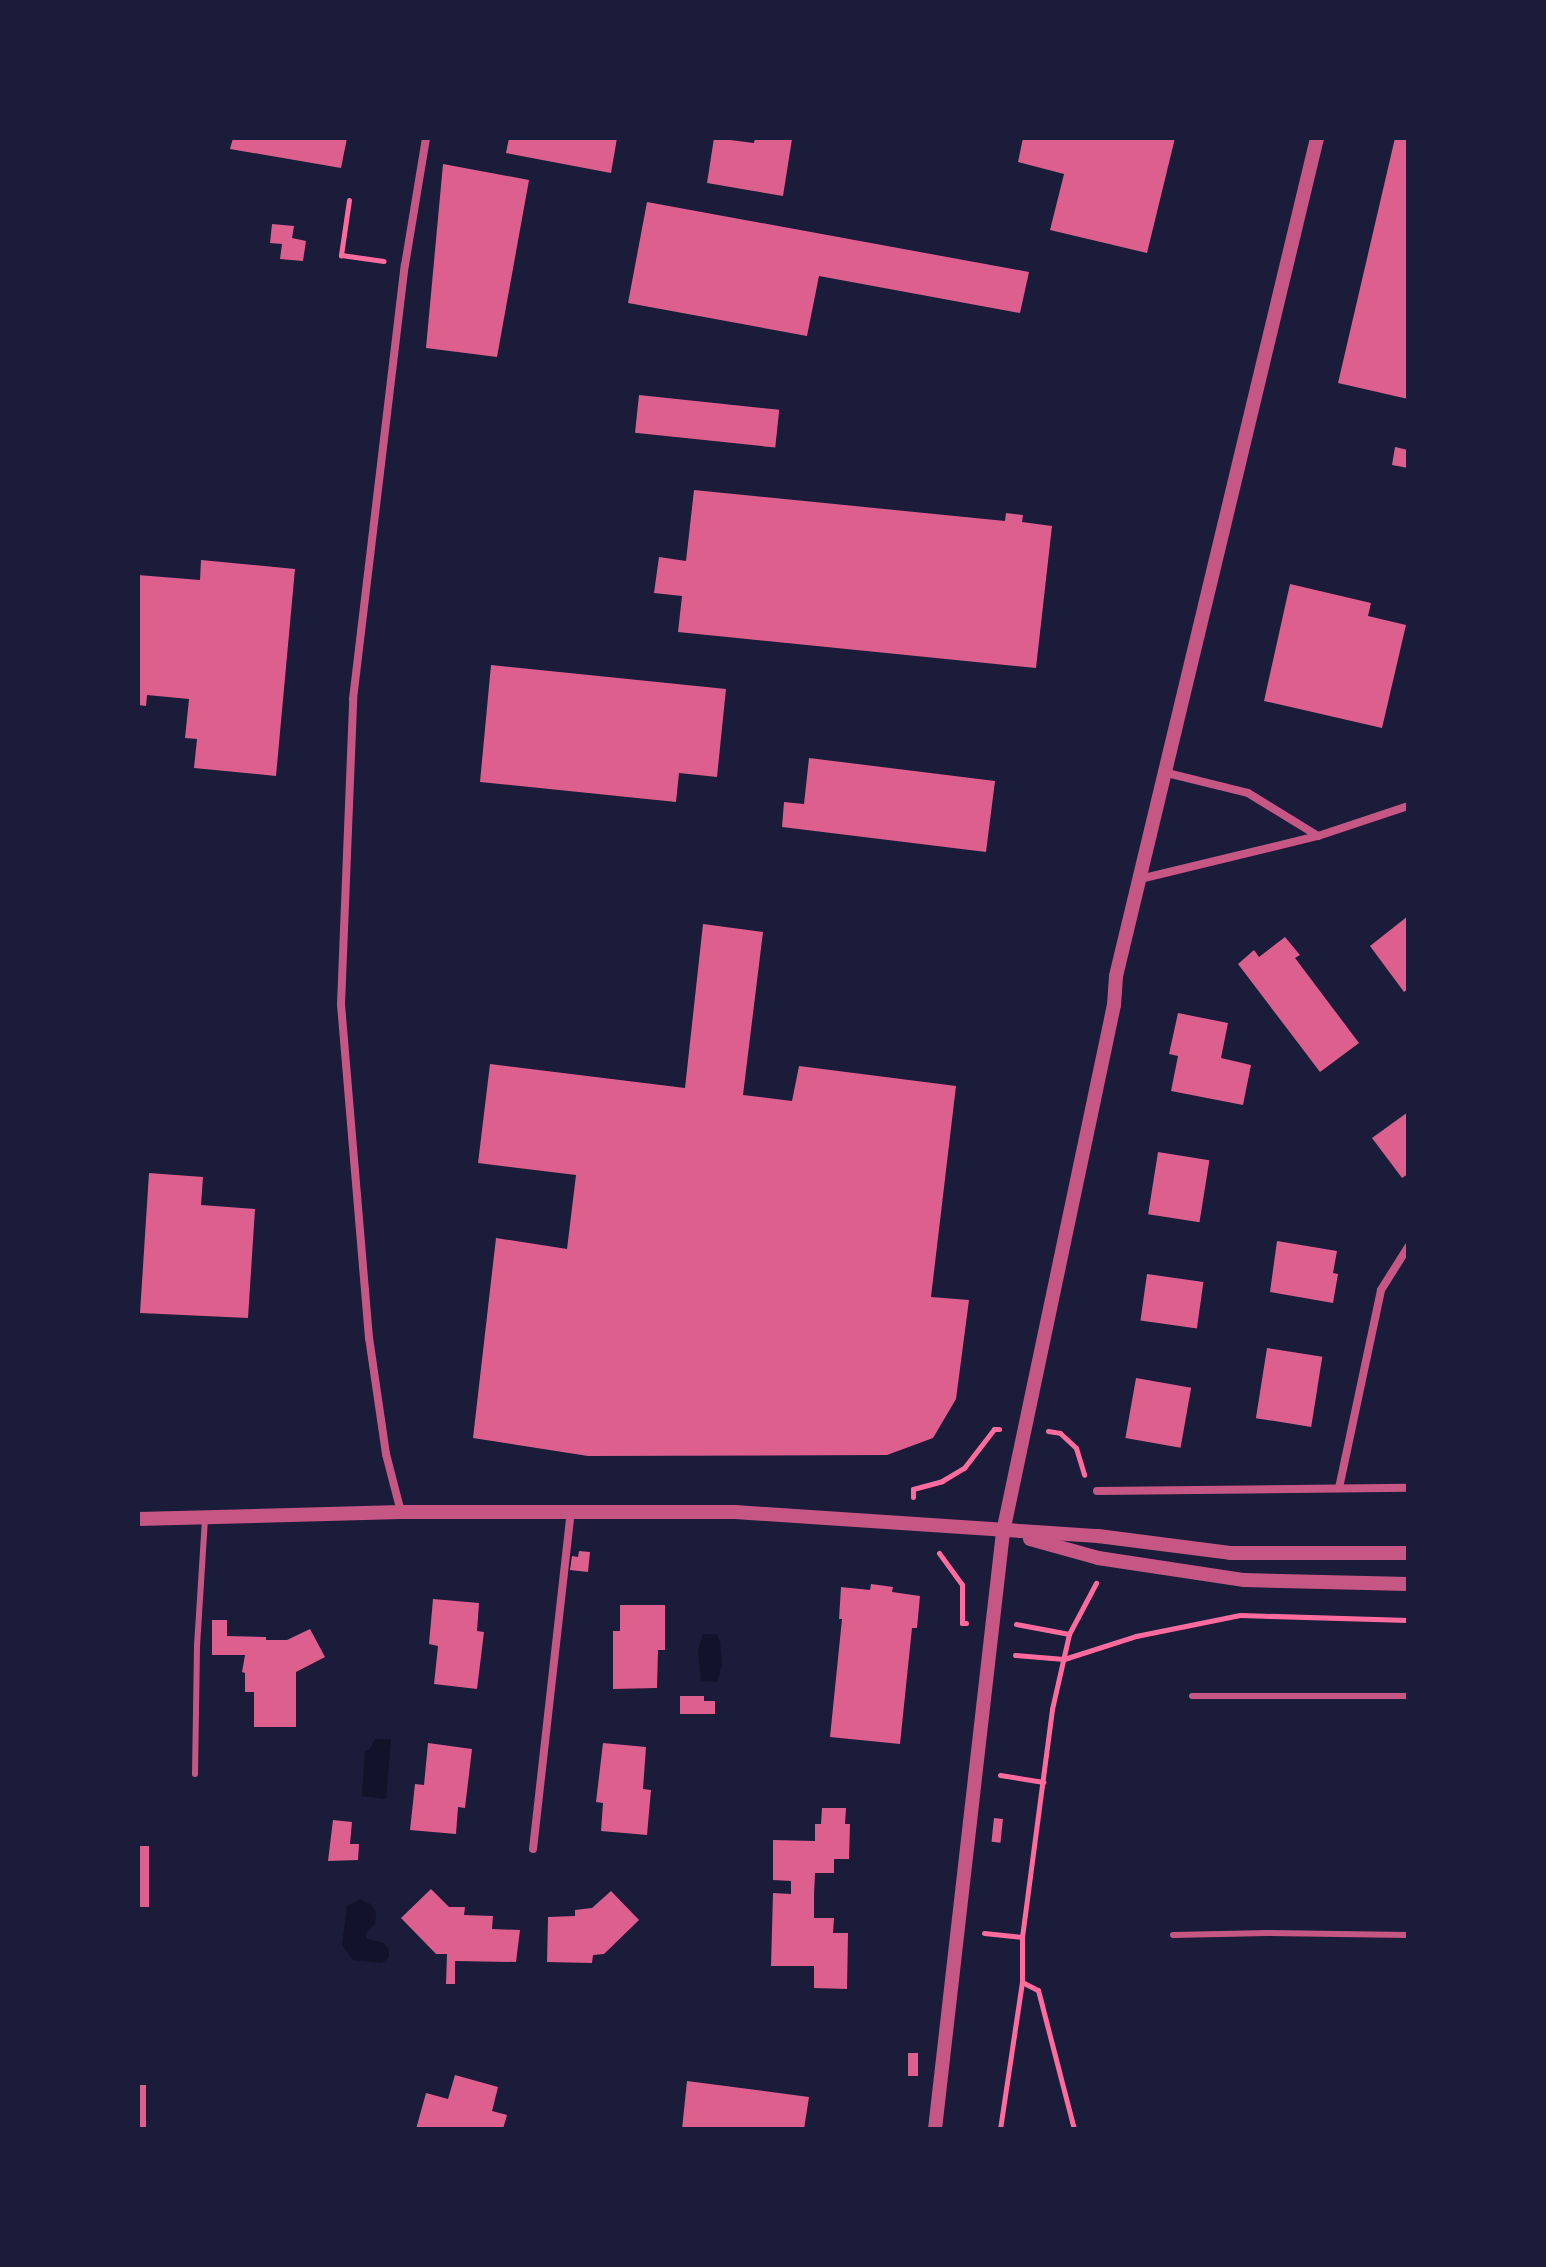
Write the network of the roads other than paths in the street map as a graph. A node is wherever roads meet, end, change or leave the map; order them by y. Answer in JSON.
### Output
{"nodes":[{"id":1,"x":426,"y":138,"type":"edge"},
{"id":2,"x":1317,"y":138,"type":"edge"},
{"id":3,"x":1167,"y":773,"type":"junction"},
{"id":4,"x":1408,"y":806,"type":"edge"},
{"id":5,"x":1318,"y":836,"type":"junction"},
{"id":6,"x":1140,"y":879,"type":"junction"},
{"id":7,"x":1408,"y":1247,"type":"edge"},
{"id":8,"x":1339,"y":1488,"type":"junction"},
{"id":9,"x":1408,"y":1488,"type":"edge"},
{"id":10,"x":1097,"y":1491,"type":"dead end"},
{"id":11,"x":401,"y":1512,"type":"junction"},
{"id":12,"x":571,"y":1512,"type":"junction"},
{"id":13,"x":205,"y":1518,"type":"junction"},
{"id":14,"x":138,"y":1519,"type":"edge"},
{"id":15,"x":1003,"y":1532,"type":"junction"},
{"id":16,"x":1408,"y":1553,"type":"edge"},
{"id":17,"x":1408,"y":1584,"type":"edge"},
{"id":18,"x":1192,"y":1696,"type":"dead end"},
{"id":19,"x":1408,"y":1696,"type":"edge"},
{"id":20,"x":195,"y":1774,"type":"dead end"},
{"id":21,"x":533,"y":1849,"type":"dead end"},
{"id":22,"x":1173,"y":1935,"type":"dead end"},
{"id":23,"x":1408,"y":1935,"type":"edge"},
{"id":24,"x":935,"y":2129,"type":"edge"}],
"edges":[{"from":1,"to":11,"type":"street"},
{"from":2,"to":3,"type":"street"},
{"from":3,"to":5,"type":"street"},
{"from":3,"to":6,"type":"street"},
{"from":4,"to":5,"type":"street"},
{"from":5,"to":6,"type":"street"},
{"from":6,"to":15,"type":"street"},
{"from":7,"to":8,"type":"street"},
{"from":8,"to":9,"type":"street"},
{"from":8,"to":10,"type":"street"},
{"from":11,"to":12,"type":"street"},
{"from":11,"to":13,"type":"street"},
{"from":12,"to":15,"type":"street"},
{"from":12,"to":21,"type":"street"},
{"from":13,"to":14,"type":"street"},
{"from":13,"to":20,"type":"lane"},
{"from":15,"to":16,"type":"street"},
{"from":15,"to":17,"type":"street"},
{"from":15,"to":24,"type":"street"},
{"from":18,"to":19,"type":"lane"},
{"from":22,"to":23,"type":"lane"}]}
